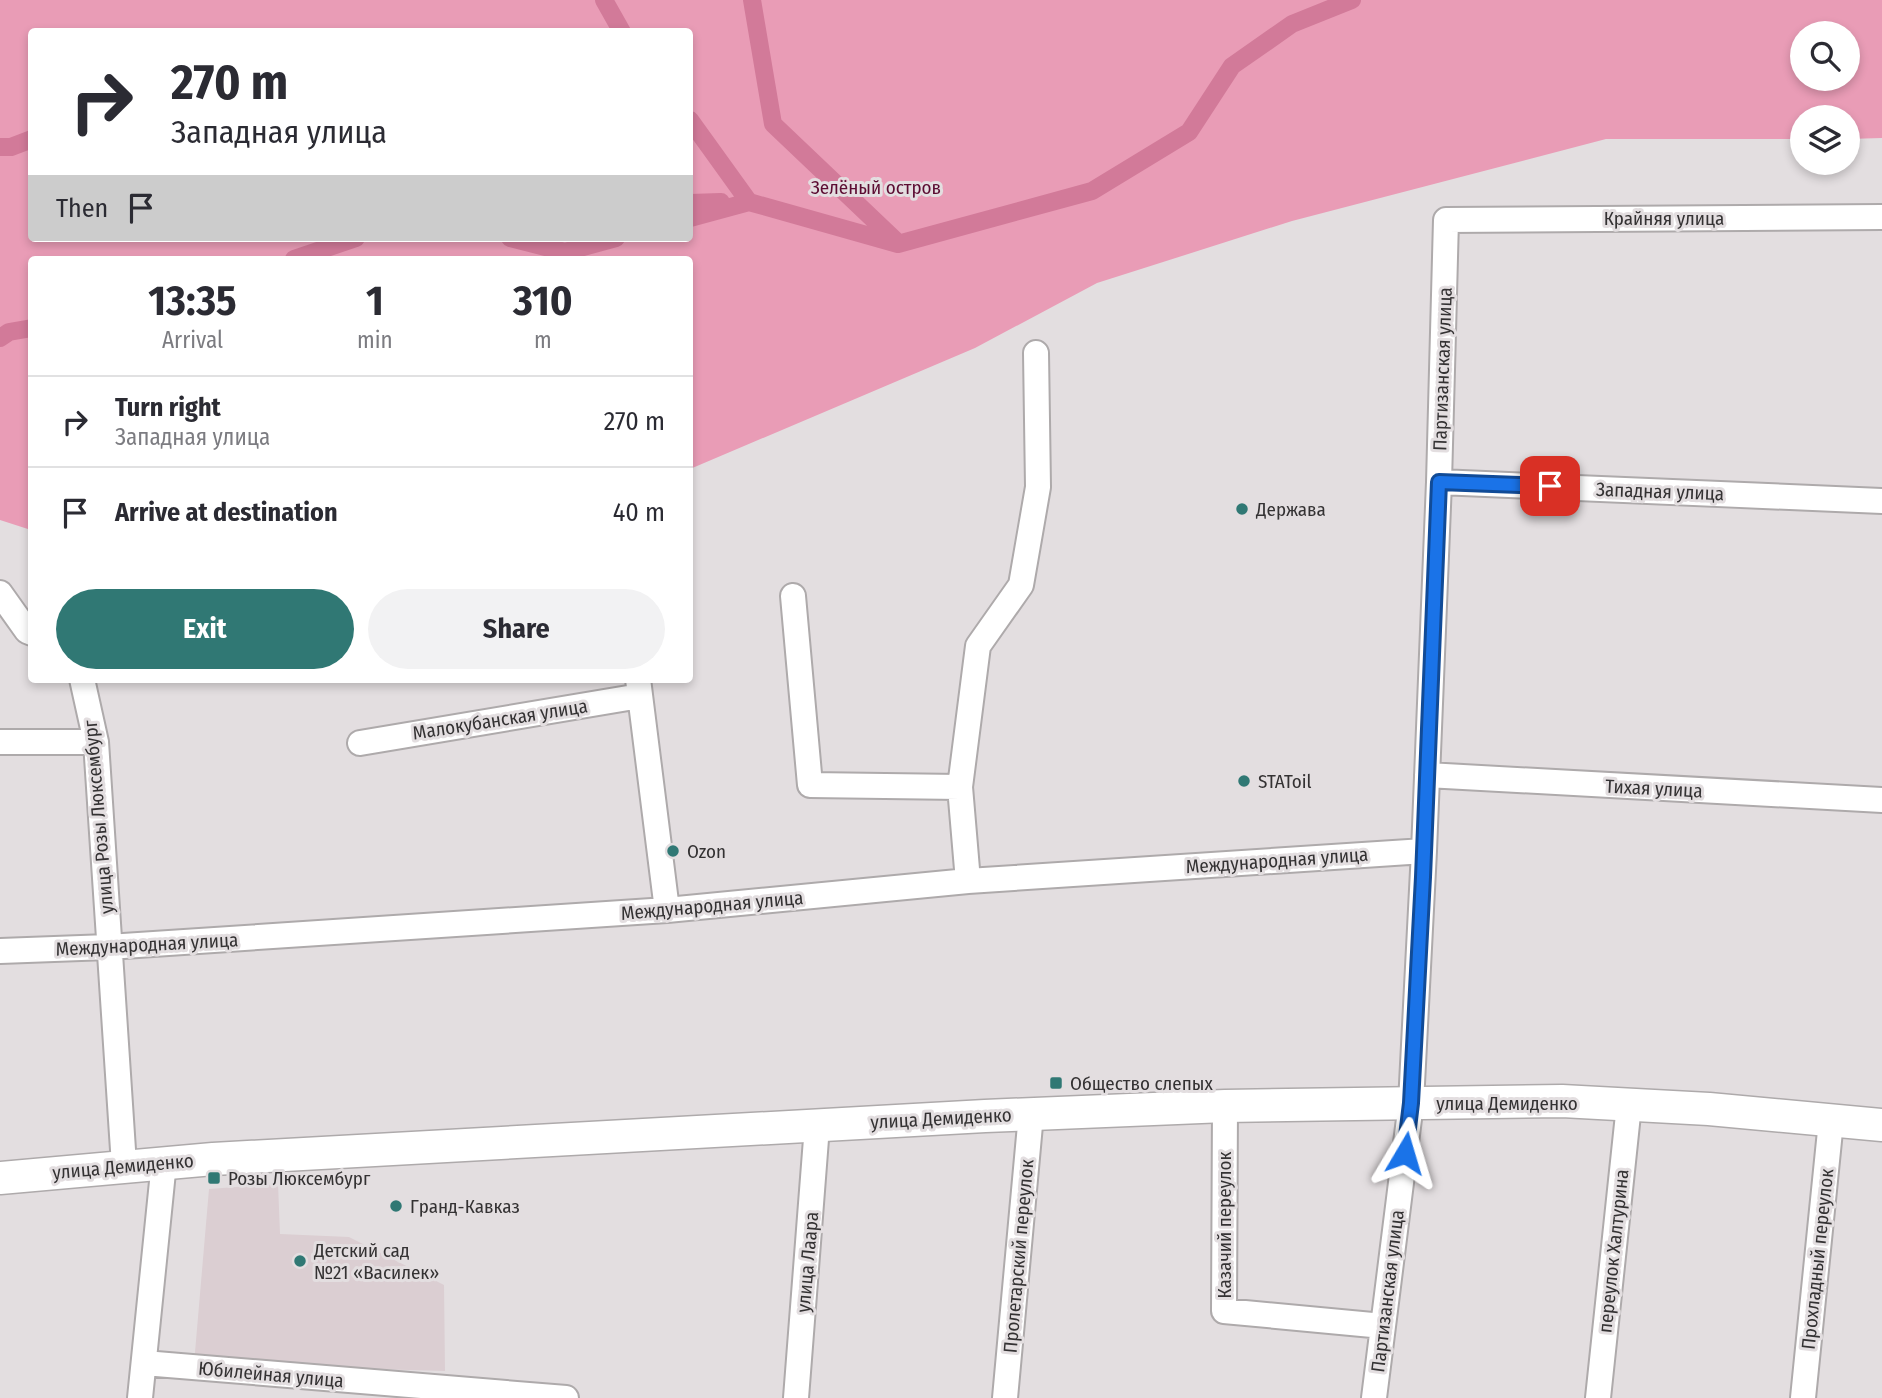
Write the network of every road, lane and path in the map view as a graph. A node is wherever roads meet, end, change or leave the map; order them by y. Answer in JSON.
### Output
{"nodes":[{"id":1,"x":1882,"y":217,"type":"edge"},
{"id":2,"x":1446,"y":220,"type":"joint"},
{"id":3,"x":1036,"y":353,"type":"dead end"},
{"id":4,"x":1439,"y":482,"type":"junction"},
{"id":5,"x":1882,"y":501,"type":"edge"},
{"id":6,"x":0,"y":593,"type":"edge"},
{"id":7,"x":793,"y":596,"type":"dead end"},
{"id":8,"x":28,"y":632,"type":"edge"},
{"id":9,"x":83,"y":683,"type":"edge"},
{"id":10,"x":639,"y":688,"type":"edge"},
{"id":11,"x":0,"y":741,"type":"edge"},
{"id":12,"x":96,"y":742,"type":"junction"},
{"id":13,"x":360,"y":743,"type":"dead end"},
{"id":14,"x":1427,"y":775,"type":"junction"},
{"id":15,"x":960,"y":787,"type":"junction"},
{"id":16,"x":1882,"y":800,"type":"edge"},
{"id":17,"x":1424,"y":851,"type":"junction"},
{"id":18,"x":968,"y":881,"type":"junction"},
{"id":19,"x":667,"y":910,"type":"junction"},
{"id":20,"x":108,"y":947,"type":"junction"},
{"id":21,"x":0,"y":951,"type":"edge"},
{"id":22,"x":1411,"y":1103,"type":"junction"},
{"id":23,"x":1629,"y":1105,"type":"junction"},
{"id":24,"x":1225,"y":1106,"type":"junction"},
{"id":25,"x":1031,"y":1114,"type":"junction"},
{"id":26,"x":1831,"y":1121,"type":"junction"},
{"id":27,"x":817,"y":1125,"type":"junction"},
{"id":28,"x":1882,"y":1125,"type":"edge"},
{"id":29,"x":164,"y":1162,"type":"junction"},
{"id":30,"x":124,"y":1166,"type":"junction"},
{"id":31,"x":0,"y":1178,"type":"edge"},
{"id":32,"x":1383,"y":1326,"type":"junction"},
{"id":33,"x":144,"y":1363,"type":"junction"},
{"id":34,"x":140,"y":1398,"type":"edge"},
{"id":35,"x":566,"y":1398,"type":"edge"},
{"id":36,"x":796,"y":1398,"type":"edge"},
{"id":37,"x":1005,"y":1398,"type":"edge"},
{"id":38,"x":1374,"y":1398,"type":"edge"},
{"id":39,"x":1598,"y":1398,"type":"edge"},
{"id":40,"x":1803,"y":1398,"type":"edge"}],
"edges":[{"from":1,"to":2,"type":"street","name":"Крайняя улица"},
{"from":2,"to":4,"type":"street","name":"Партизанская улица"},
{"from":3,"to":15,"type":"street"},
{"from":4,"to":5,"type":"street","name":"Западная улица"},
{"from":4,"to":14,"type":"street","name":"Партизанская улица"},
{"from":6,"to":8,"type":"street"},
{"from":7,"to":15,"type":"street"},
{"from":9,"to":12,"type":"street","name":"улица Розы Люксембург"},
{"from":10,"to":13,"type":"street","name":"Малокубанская улица"},
{"from":10,"to":19,"type":"street","name":"Малокубанская улица"},
{"from":11,"to":12,"type":"street"},
{"from":12,"to":20,"type":"street","name":"улица Розы Люксембург"},
{"from":14,"to":16,"type":"street","name":"Тихая улица"},
{"from":14,"to":17,"type":"street","name":"Партизанская улица"},
{"from":15,"to":18,"type":"street"},
{"from":17,"to":18,"type":"street","name":"Международная улица"},
{"from":17,"to":22,"type":"street","name":"Партизанская улица"},
{"from":18,"to":19,"type":"street","name":"Международная улица"},
{"from":19,"to":20,"type":"street","name":"Международная улица"},
{"from":20,"to":21,"type":"street","name":"Международная улица"},
{"from":20,"to":30,"type":"street","name":"улица Розы Люксембург"},
{"from":22,"to":23,"type":"main road","name":"улица Демиденко"},
{"from":22,"to":24,"type":"main road","name":"улица Демиденко"},
{"from":22,"to":32,"type":"street","name":"Партизанская улица"},
{"from":23,"to":26,"type":"main road","name":"улица Демиденко"},
{"from":23,"to":39,"type":"street","name":"переулок Халтурина"},
{"from":24,"to":25,"type":"main road","name":"улица Демиденко"},
{"from":24,"to":32,"type":"street","name":"Казачий переулок"},
{"from":25,"to":27,"type":"main road","name":"улица Демиденко"},
{"from":25,"to":37,"type":"street","name":"Пролетарский переулок"},
{"from":26,"to":28,"type":"main road","name":"улица Демиденко"},
{"from":26,"to":40,"type":"street","name":"Прохладный переулок"},
{"from":27,"to":29,"type":"main road","name":"улица Демиденко"},
{"from":27,"to":36,"type":"street","name":"улица Лаара"},
{"from":29,"to":30,"type":"main road","name":"улица Демиденко"},
{"from":29,"to":33,"type":"street"},
{"from":30,"to":31,"type":"main road","name":"улица Демиденко"},
{"from":32,"to":38,"type":"street","name":"Партизанская улица"},
{"from":33,"to":34,"type":"street"},
{"from":33,"to":35,"type":"street","name":"Юбилейная улица"}]}
